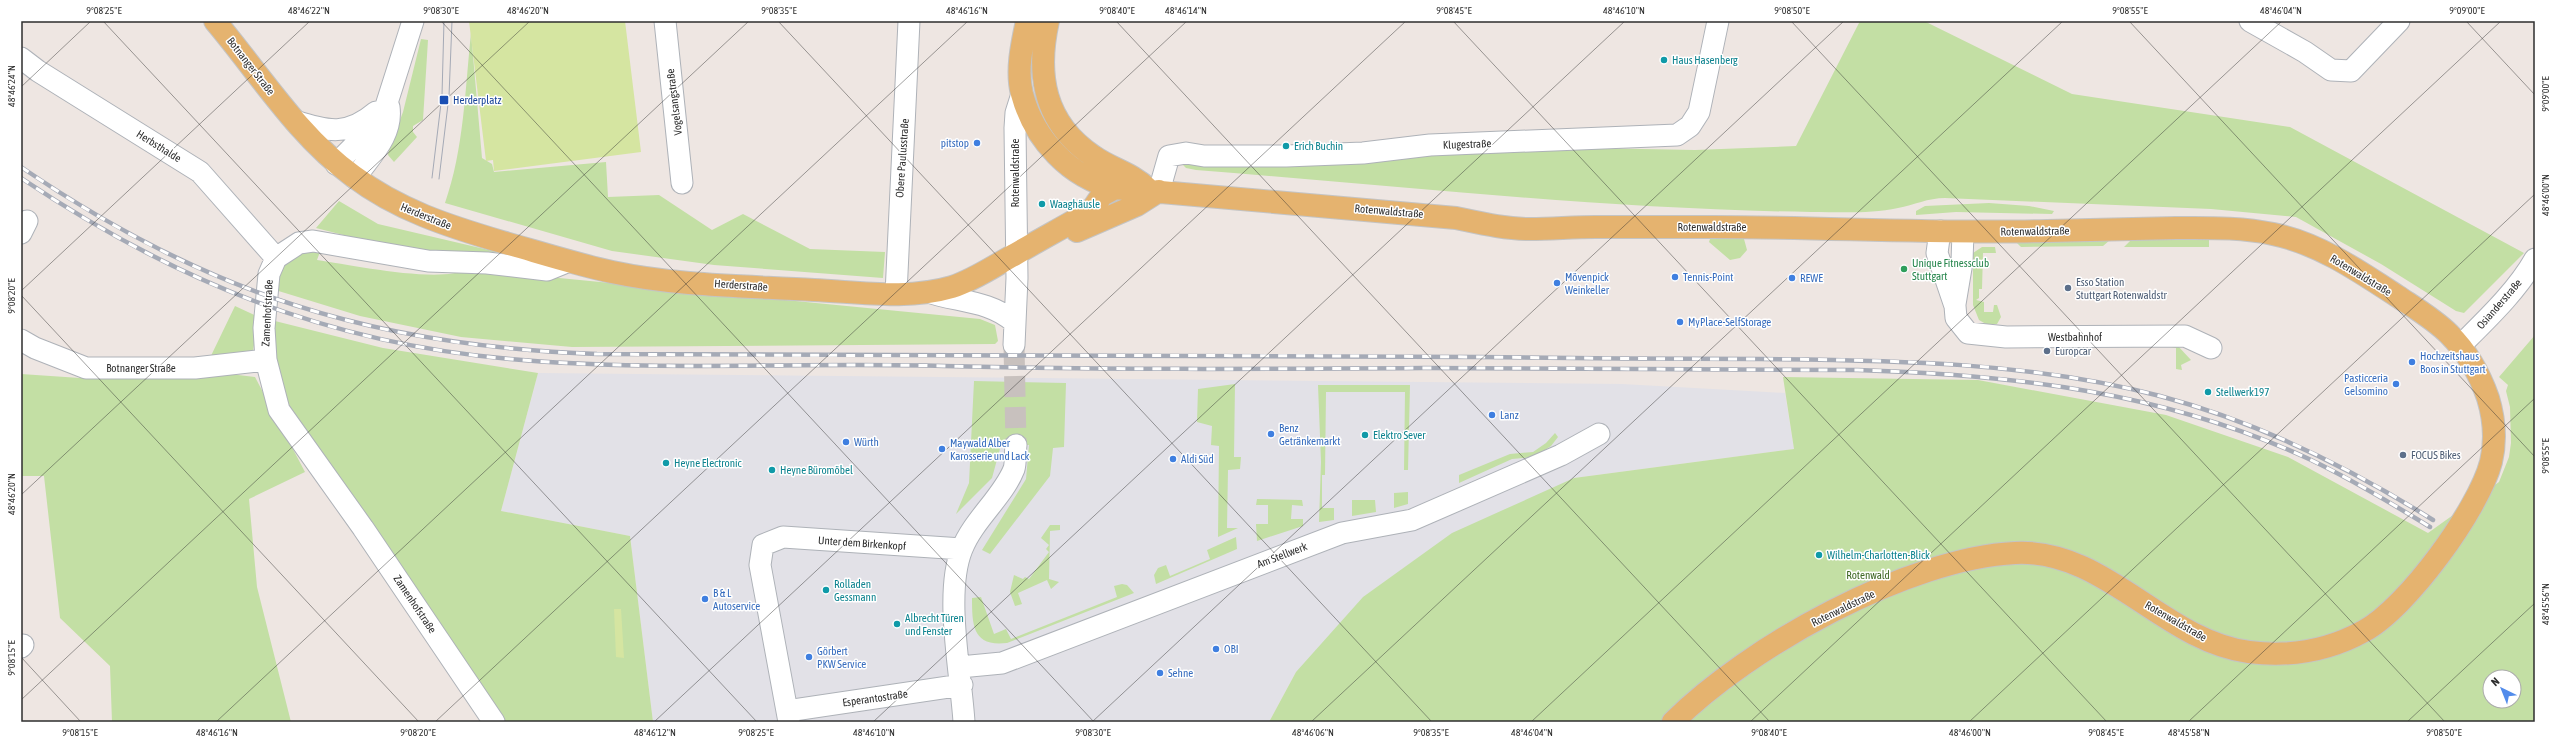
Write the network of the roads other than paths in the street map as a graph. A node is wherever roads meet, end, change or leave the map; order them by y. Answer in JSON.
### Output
{"nodes":[{"id":1,"x":215,"y":21,"type":"edge"},
{"id":2,"x":413,"y":21,"type":"edge"},
{"id":3,"x":665,"y":21,"type":"edge"},
{"id":4,"x":909,"y":21,"type":"edge"},
{"id":5,"x":1026,"y":21,"type":"edge"},
{"id":6,"x":1048,"y":21,"type":"edge"},
{"id":7,"x":1718,"y":21,"type":"edge"},
{"id":8,"x":2399,"y":21,"type":"edge"},
{"id":9,"x":2260,"y":23,"type":"edge"},
{"id":10,"x":21,"y":58,"type":"edge"},
{"id":11,"x":1022,"y":94,"type":"junction"},
{"id":12,"x":389,"y":101,"type":"junction"},
{"id":13,"x":295,"y":121,"type":"junction"},
{"id":14,"x":1093,"y":156,"type":"junction"},
{"id":15,"x":336,"y":164,"type":"junction"},
{"id":16,"x":355,"y":178,"type":"junction"},
{"id":17,"x":682,"y":182,"type":"dead end"},
{"id":18,"x":1106,"y":189,"type":"junction"},
{"id":19,"x":1154,"y":190,"type":"junction"},
{"id":20,"x":1940,"y":231,"type":"junction"},
{"id":21,"x":1963,"y":232,"type":"junction"},
{"id":22,"x":1052,"y":234,"type":"junction"},
{"id":23,"x":1016,"y":253,"type":"junction"},
{"id":24,"x":276,"y":258,"type":"junction"},
{"id":25,"x":2535,"y":259,"type":"edge"},
{"id":26,"x":569,"y":261,"type":"junction"},
{"id":27,"x":928,"y":292,"type":"junction"},
{"id":28,"x":896,"y":294,"type":"junction"},
{"id":29,"x":1954,"y":306,"type":"junction"},
{"id":30,"x":1014,"y":322,"type":"junction"},
{"id":31,"x":21,"y":340,"type":"edge"},
{"id":32,"x":1014,"y":345,"type":"tunnel mouth"},
{"id":33,"x":2460,"y":346,"type":"junction"},
{"id":34,"x":2211,"y":348,"type":"dead end"},
{"id":35,"x":266,"y":360,"type":"junction"},
{"id":36,"x":1599,"y":434,"type":"dead end"},
{"id":37,"x":1016,"y":445,"type":"tunnel mouth"},
{"id":38,"x":763,"y":545,"type":"joint"},
{"id":39,"x":962,"y":550,"type":"junction"},
{"id":40,"x":961,"y":676,"type":"junction"},
{"id":41,"x":788,"y":716,"type":"edge"},
{"id":42,"x":494,"y":722,"type":"edge"},
{"id":43,"x":964,"y":722,"type":"edge"},
{"id":44,"x":1673,"y":722,"type":"edge"}],
"edges":[{"from":1,"to":13,"type":"main road","name":"Botnanger Straße"},
{"from":2,"to":12,"type":"street"},
{"from":3,"to":17,"type":"street","name":"Vogelsangstraße"},
{"from":4,"to":28,"type":"street","name":"Obere Paulusstraße"},
{"from":5,"to":11,"type":"main road","name":"Rotenwaldstraße"},
{"from":6,"to":14,"type":"main road"},
{"from":7,"to":19,"type":"street","name":"Klugestraße"},
{"from":8,"to":9,"type":"street"},
{"from":10,"to":24,"type":"street","name":"Herbsthalde"},
{"from":11,"to":18,"type":"main road","name":"Rotenwaldstraße"},
{"from":11,"to":23,"type":"street","name":"Rotenwaldstraße"},
{"from":12,"to":13,"type":"street"},
{"from":12,"to":15,"type":"street"},
{"from":12,"to":16,"type":"street"},
{"from":13,"to":15,"type":"main road","name":"Botnanger Straße"},
{"from":14,"to":18,"type":"main road"},
{"from":14,"to":19,"type":"main road"},
{"from":15,"to":16,"type":"main road","name":"Herderstraße"},
{"from":16,"to":26,"type":"main road","name":"Herderstraße"},
{"from":18,"to":19,"type":"main road","name":"Rotenwaldstraße"},
{"from":18,"to":22,"type":"main road","name":"Herderstraße"},
{"from":19,"to":20,"type":"main road","name":"Rotenwaldstraße"},
{"from":19,"to":22,"type":"main road"},
{"from":20,"to":21,"type":"main road","name":"Rotenwaldstraße"},
{"from":20,"to":29,"type":"street","name":"Westbahnhof"},
{"from":21,"to":29,"type":"street"},
{"from":21,"to":33,"type":"main road","name":"Rotenwaldstraße"},
{"from":22,"to":23,"type":"main road","name":"Herderstraße"},
{"from":23,"to":27,"type":"main road","name":"Herderstraße"},
{"from":23,"to":30,"type":"street"},
{"from":24,"to":26,"type":"street"},
{"from":24,"to":35,"type":"street","name":"Zamenhofstraße"},
{"from":25,"to":33,"type":"street","name":"Osianderstraße"},
{"from":26,"to":28,"type":"main road","name":"Herderstraße"},
{"from":27,"to":28,"type":"main road","name":"Herderstraße"},
{"from":27,"to":30,"type":"street"},
{"from":29,"to":34,"type":"street","name":"Westbahnhof"},
{"from":30,"to":32,"type":"street"},
{"from":31,"to":35,"type":"street","name":"Botnanger Straße"},
{"from":33,"to":44,"type":"main road","name":"Rotenwaldstraße"},
{"from":35,"to":42,"type":"street","name":"Zamenhofstraße"},
{"from":36,"to":40,"type":"street","name":"Am Stellwerk"},
{"from":37,"to":39,"type":"street"},
{"from":38,"to":39,"type":"street","name":"Unter dem Birkenkopf"},
{"from":38,"to":41,"type":"street","name":"Esperantostraße"},
{"from":39,"to":40,"type":"street"},
{"from":40,"to":41,"type":"street","name":"Esperantostraße"},
{"from":40,"to":43,"type":"street"}]}
